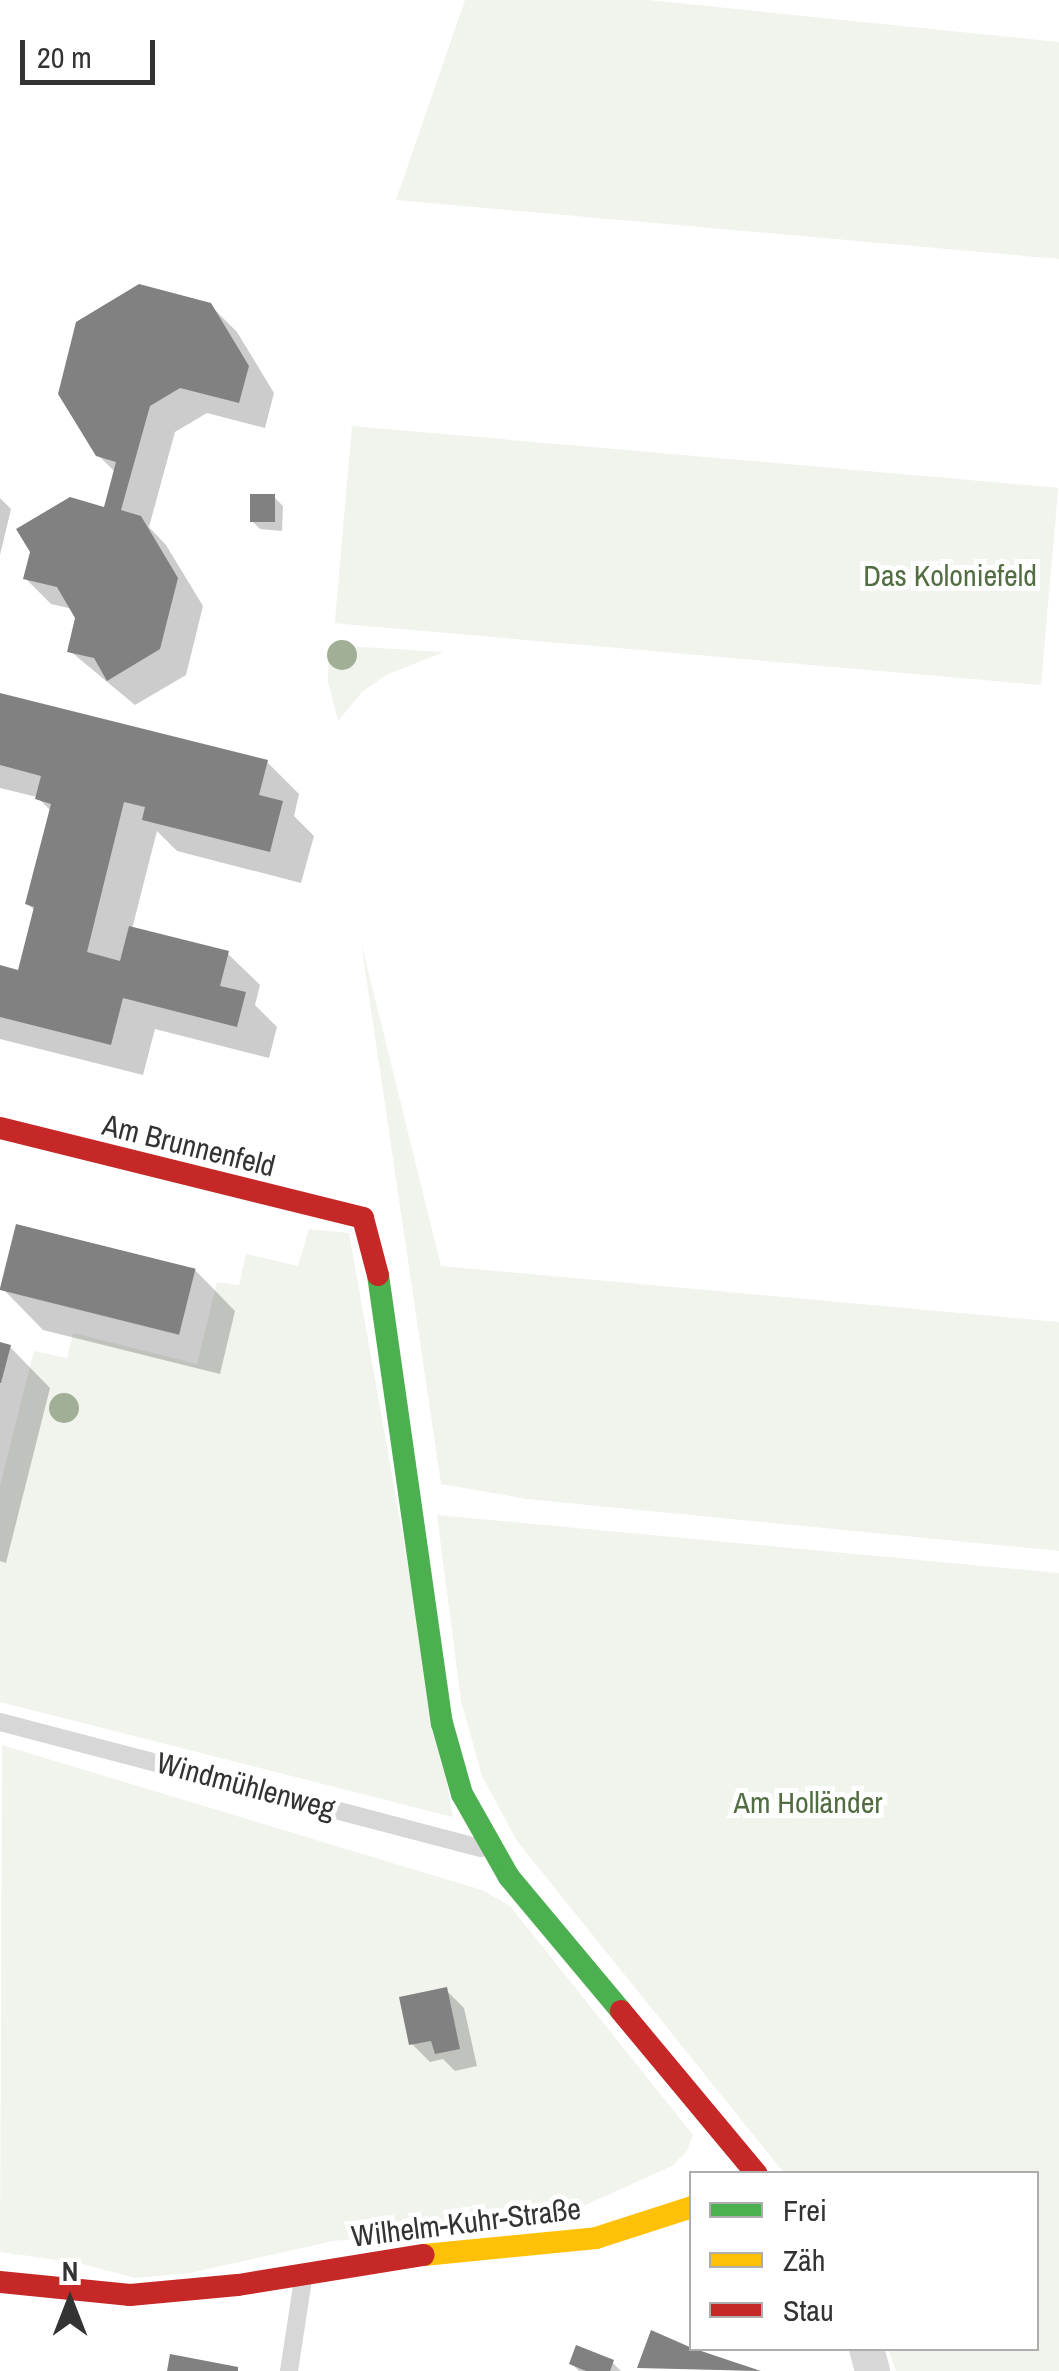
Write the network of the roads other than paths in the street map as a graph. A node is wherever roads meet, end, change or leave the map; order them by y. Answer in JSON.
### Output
{"nodes":[{"id":1,"x":0,"y":1128,"type":"edge"},
{"id":2,"x":0,"y":1722,"type":"edge"},
{"id":3,"x":491,"y":1850,"type":"junction"},
{"id":4,"x":752,"y":2171,"type":"edge"},
{"id":5,"x":689,"y":2207,"type":"edge"},
{"id":6,"x":304,"y":2274,"type":"junction"},
{"id":7,"x":0,"y":2282,"type":"edge"},
{"id":8,"x":289,"y":2371,"type":"edge"}],
"edges":[{"from":1,"to":3,"type":"street","name":"Am Brunnenfeld"},
{"from":2,"to":3,"type":"lane","name":"Windmühlenweg"},
{"from":3,"to":4,"type":"street"},
{"from":5,"to":6,"type":"street","name":"Wilhelm-Kuhr-Straße"},
{"from":6,"to":7,"type":"street","name":"Wilhelm-Kuhr-Straße"},
{"from":6,"to":8,"type":"lane"}]}
